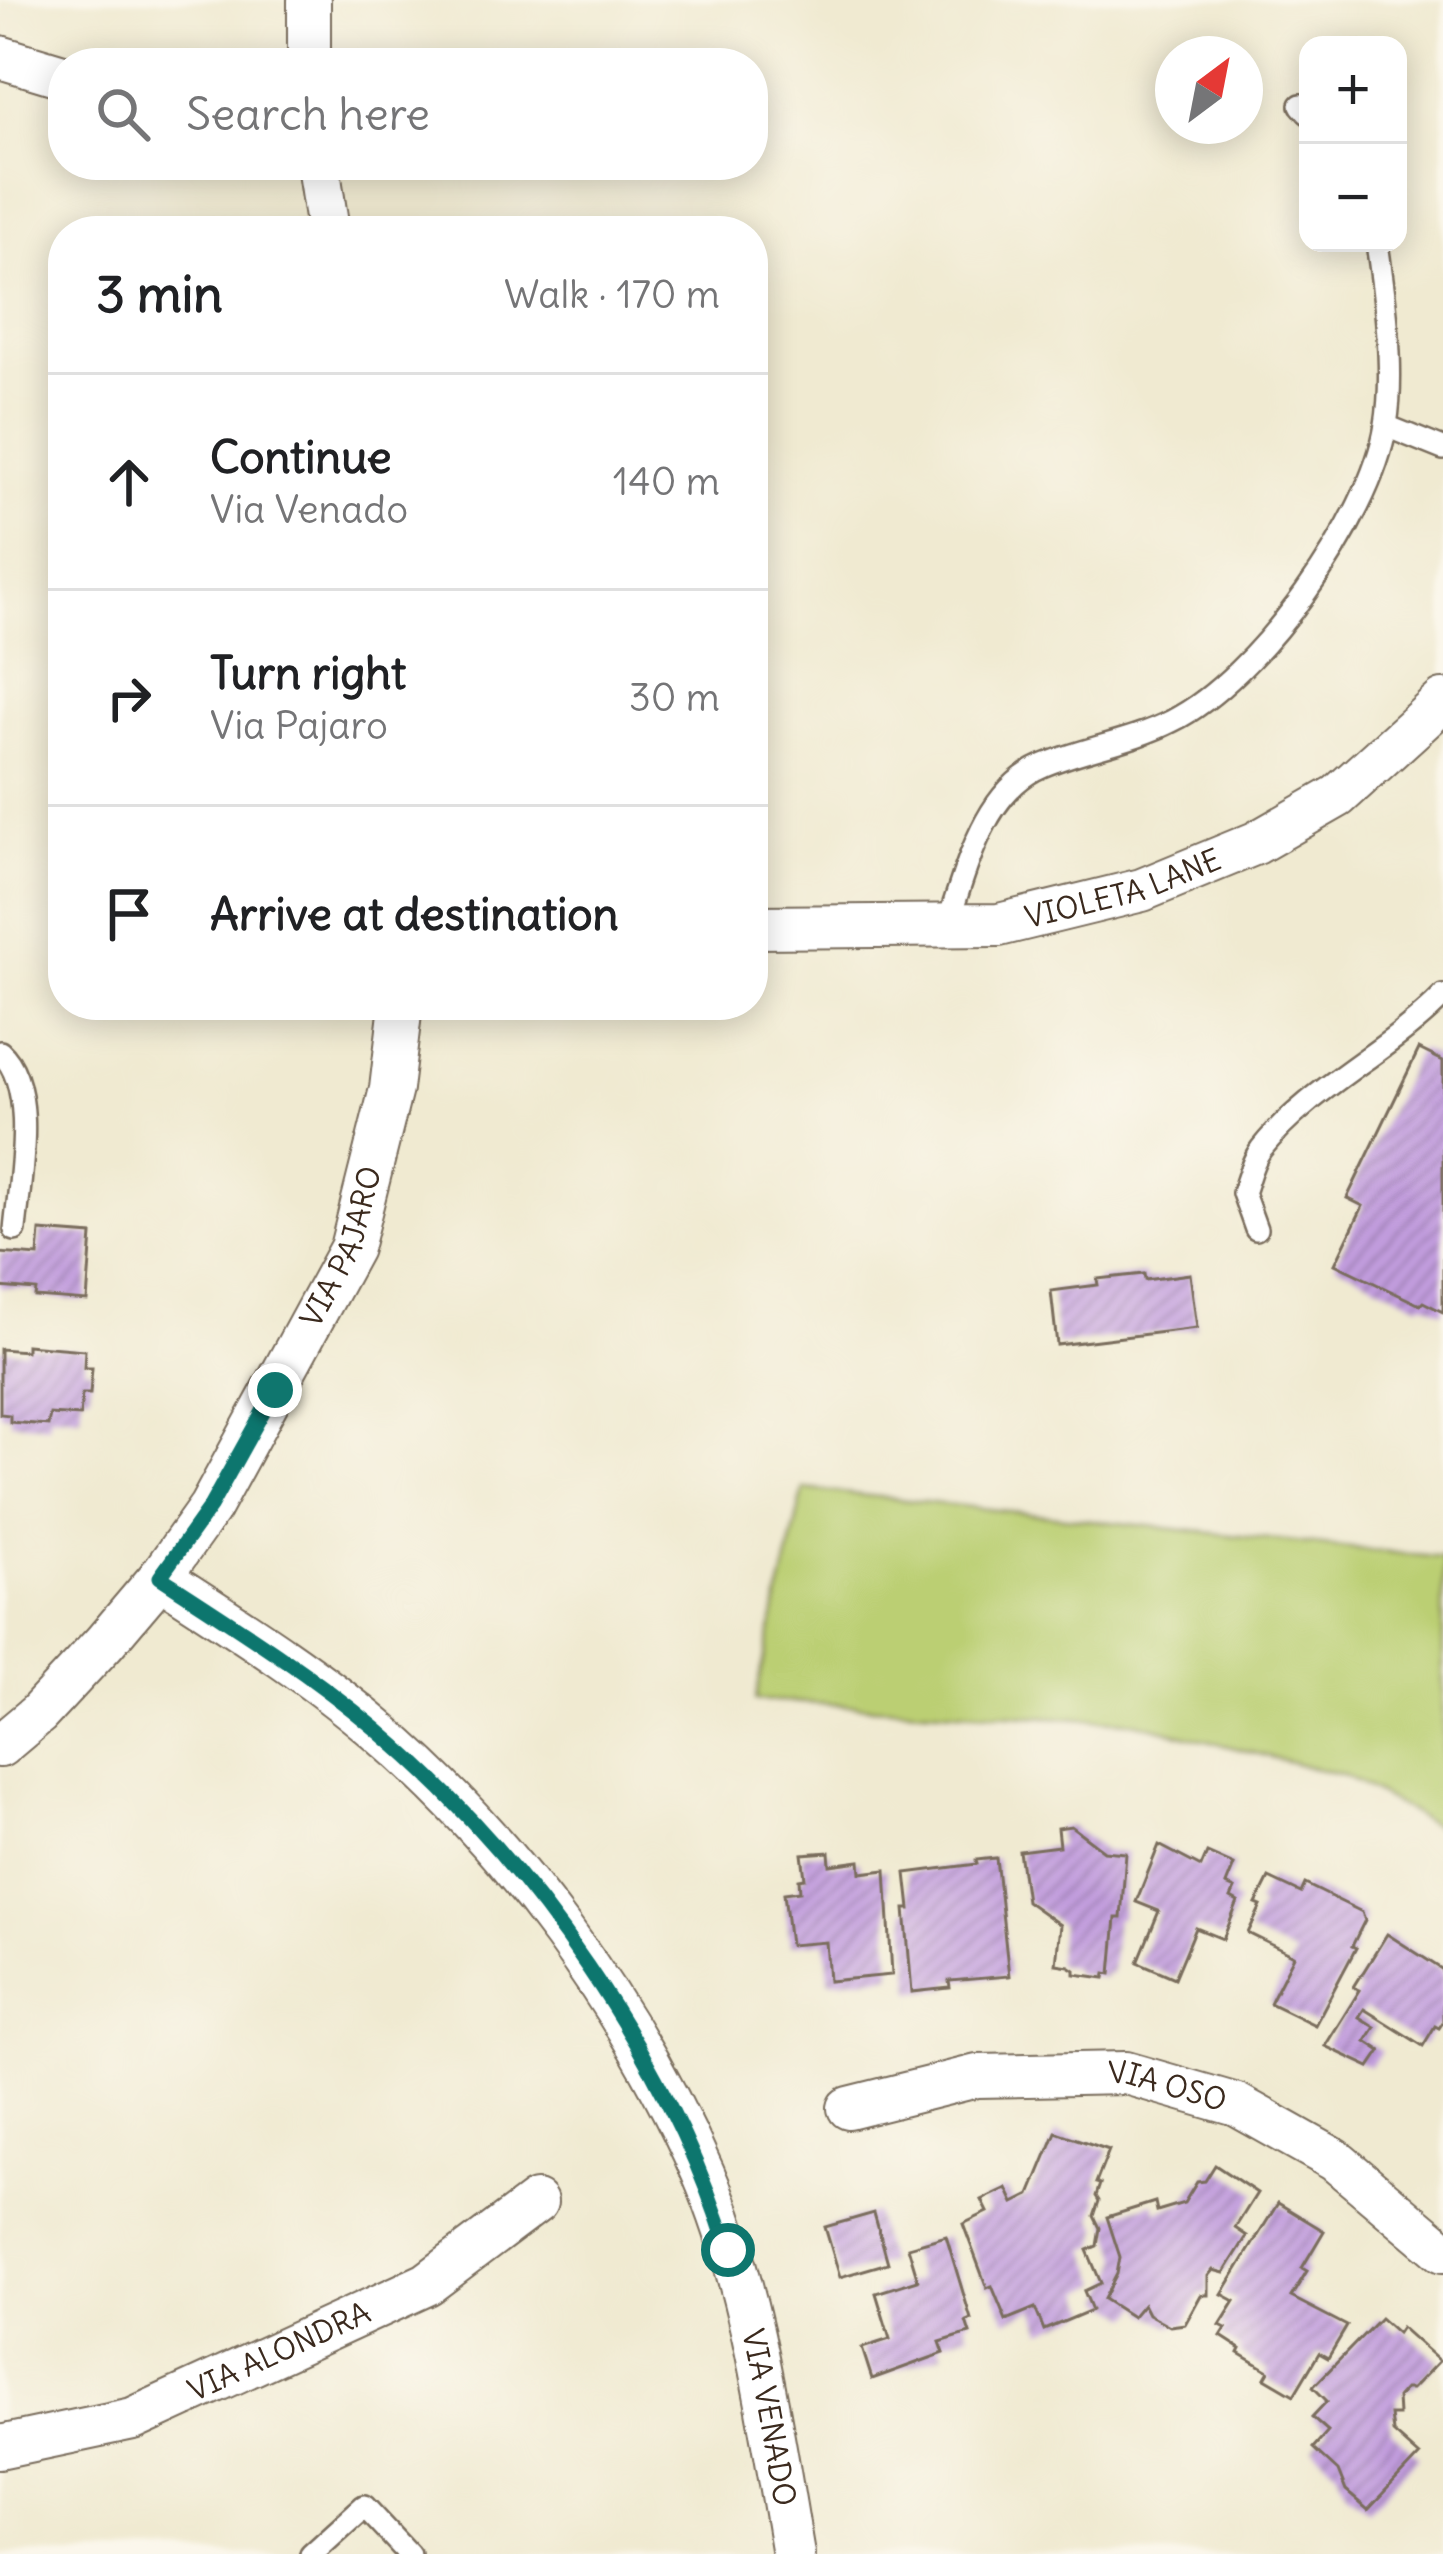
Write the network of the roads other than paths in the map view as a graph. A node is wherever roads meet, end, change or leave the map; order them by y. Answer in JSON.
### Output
{"nodes":[{"id":1,"x":310,"y":0,"type":"edge"},
{"id":2,"x":309,"y":48,"type":"edge"},
{"id":3,"x":0,"y":57,"type":"edge"},
{"id":4,"x":48,"y":71,"type":"edge"},
{"id":5,"x":320,"y":180,"type":"edge"},
{"id":6,"x":326,"y":216,"type":"edge"},
{"id":7,"x":1378,"y":252,"type":"edge"},
{"id":8,"x":1386,"y":426,"type":"junction"},
{"id":9,"x":1443,"y":449,"type":"edge"},
{"id":10,"x":1443,"y":701,"type":"edge"},
{"id":11,"x":947,"y":926,"type":"junction"},
{"id":12,"x":768,"y":927,"type":"edge"},
{"id":13,"x":1443,"y":996,"type":"edge"},
{"id":14,"x":399,"y":1020,"type":"edge"},
{"id":15,"x":0,"y":1052,"type":"edge"},
{"id":16,"x":1256,"y":1228,"type":"dead end"},
{"id":17,"x":15,"y":1230,"type":"dead end"},
{"id":18,"x":160,"y":1577,"type":"junction"},
{"id":19,"x":0,"y":1746,"type":"edge"},
{"id":20,"x":849,"y":2108,"type":"dead end"},
{"id":21,"x":536,"y":2202,"type":"dead end"},
{"id":22,"x":1443,"y":2251,"type":"edge"},
{"id":23,"x":0,"y":2447,"type":"edge"},
{"id":24,"x":311,"y":2554,"type":"edge"},
{"id":25,"x":409,"y":2554,"type":"edge"},
{"id":26,"x":793,"y":2554,"type":"edge"}],
"edges":[{"from":1,"to":2,"type":"street"},
{"from":3,"to":4,"type":"street"},
{"from":5,"to":6,"type":"street"},
{"from":7,"to":8,"type":"lane"},
{"from":8,"to":9,"type":"lane"},
{"from":8,"to":11,"type":"lane"},
{"from":10,"to":11,"type":"street","name":"VIOLETA LANE"},
{"from":11,"to":12,"type":"street","name":"VIOLETA LANE"},
{"from":13,"to":16,"type":"lane"},
{"from":14,"to":18,"type":"street","name":"VIA PAJARO"},
{"from":15,"to":17,"type":"lane"},
{"from":18,"to":19,"type":"street","name":"VIA PAJARO"},
{"from":18,"to":26,"type":"street","name":"VIA VENADO"},
{"from":20,"to":22,"type":"street","name":"VIA OSO"},
{"from":21,"to":23,"type":"street","name":"VIA ALONDRA"},
{"from":24,"to":25,"type":"lane"}]}
